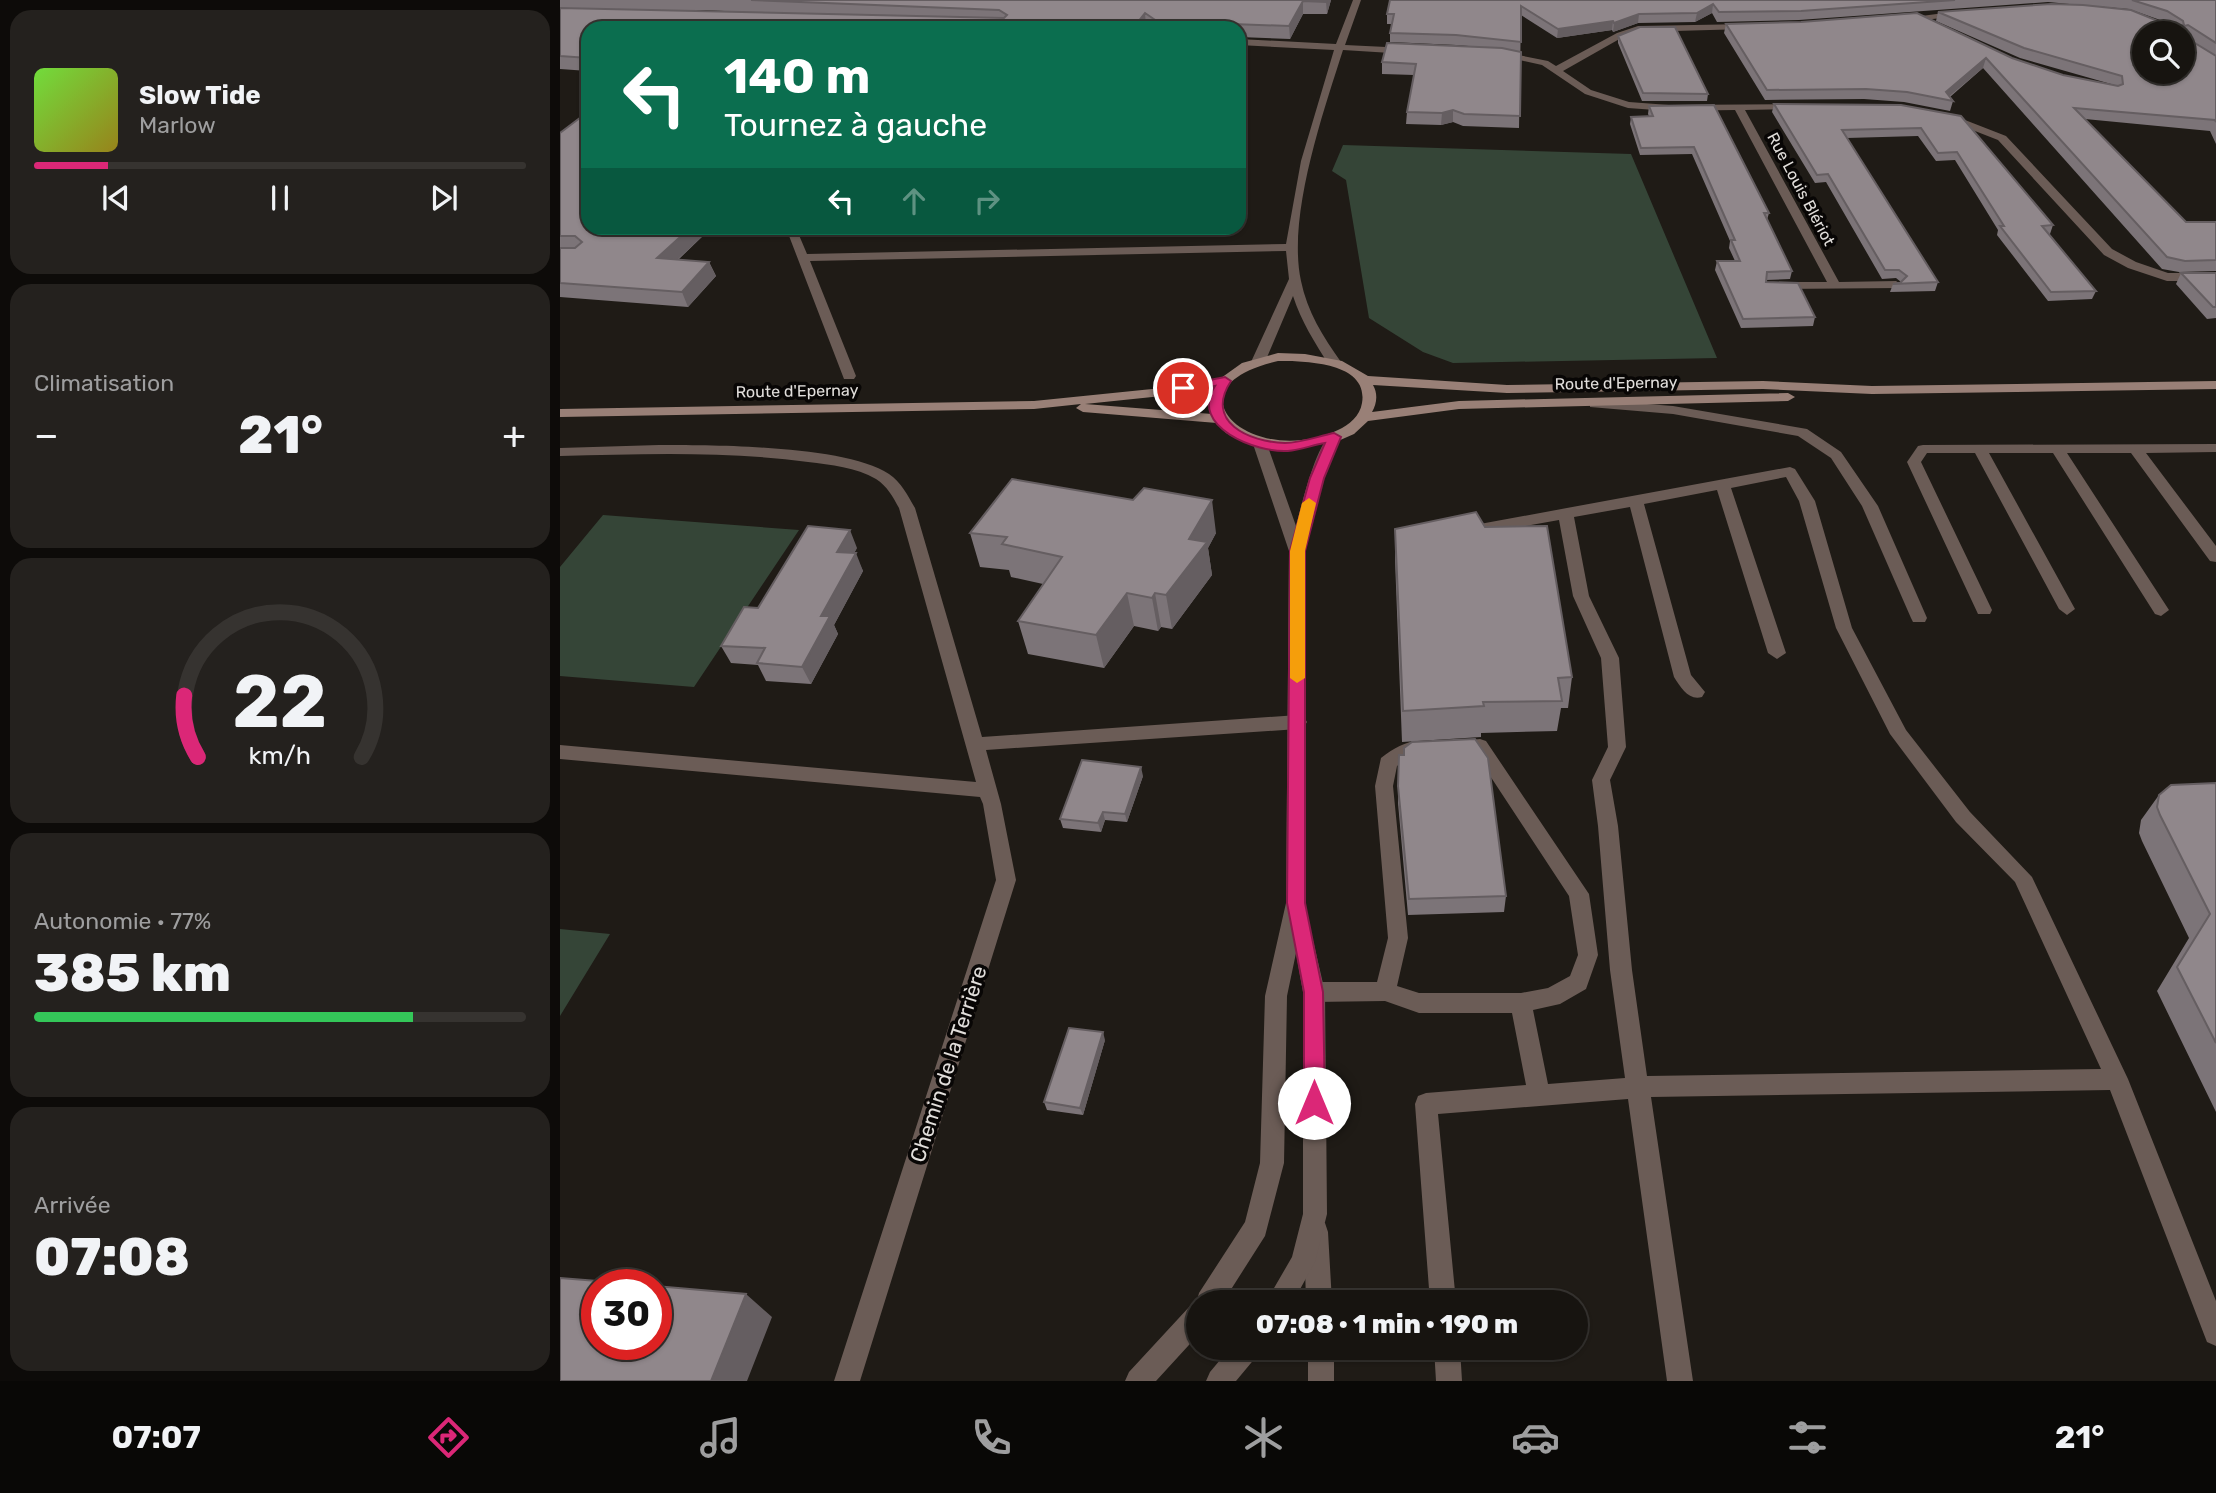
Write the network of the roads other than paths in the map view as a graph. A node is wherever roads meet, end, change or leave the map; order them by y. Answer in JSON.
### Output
{"nodes":[{"id":1,"x":1357,"y":0,"type":"edge"},
{"id":2,"x":1971,"y":13,"type":"edge"},
{"id":3,"x":1917,"y":18,"type":"junction"},
{"id":4,"x":1891,"y":19,"type":"edge"},
{"id":5,"x":1760,"y":26,"type":"edge"},
{"id":6,"x":1941,"y":31,"type":"edge"},
{"id":7,"x":1246,"y":42,"type":"edge"},
{"id":8,"x":1339,"y":48,"type":"junction"},
{"id":9,"x":1424,"y":51,"type":"edge"},
{"id":10,"x":1489,"y":54,"type":"edge"},
{"id":11,"x":1557,"y":70,"type":"junction"},
{"id":12,"x":1815,"y":106,"type":"edge"},
{"id":13,"x":1738,"y":107,"type":"junction"},
{"id":14,"x":1934,"y":113,"type":"edge"},
{"id":15,"x":794,"y":235,"type":"edge"},
{"id":16,"x":1292,"y":248,"type":"junction"},
{"id":17,"x":803,"y":258,"type":"junction"},
{"id":18,"x":2216,"y":277,"type":"edge"},
{"id":19,"x":1294,"y":281,"type":"junction"},
{"id":20,"x":1896,"y":285,"type":"edge"},
{"id":21,"x":1770,"y":286,"type":"edge"},
{"id":22,"x":1835,"y":286,"type":"junction"},
{"id":23,"x":1258,"y":362,"type":"junction"},
{"id":24,"x":1334,"y":362,"type":"junction"},
{"id":25,"x":849,"y":376,"type":"dead end"},
{"id":26,"x":1363,"y":380,"type":"junction"},
{"id":27,"x":1225,"y":381,"type":"junction"},
{"id":28,"x":2216,"y":385,"type":"edge"},
{"id":29,"x":1872,"y":390,"type":"junction"},
{"id":30,"x":1511,"y":403,"type":"junction"},
{"id":31,"x":1034,"y":405,"type":"junction"},
{"id":32,"x":560,"y":413,"type":"edge"},
{"id":33,"x":1362,"y":418,"type":"junction"},
{"id":34,"x":1220,"y":419,"type":"junction"},
{"id":35,"x":1334,"y":437,"type":"junction"},
{"id":36,"x":1260,"y":444,"type":"junction"},
{"id":37,"x":1979,"y":448,"type":"junction"},
{"id":38,"x":2057,"y":448,"type":"junction"},
{"id":39,"x":2135,"y":448,"type":"junction"},
{"id":40,"x":2216,"y":448,"type":"edge"},
{"id":41,"x":560,"y":452,"type":"edge"},
{"id":42,"x":1723,"y":485,"type":"junction"},
{"id":43,"x":1636,"y":501,"type":"junction"},
{"id":44,"x":1566,"y":514,"type":"junction"},
{"id":45,"x":1448,"y":535,"type":"edge"},
{"id":46,"x":1297,"y":551,"type":"junction"},
{"id":47,"x":2216,"y":557,"type":"edge"},
{"id":48,"x":2067,"y":609,"type":"dead end"},
{"id":49,"x":1984,"y":610,"type":"dead end"},
{"id":50,"x":2161,"y":610,"type":"dead end"},
{"id":51,"x":1919,"y":618,"type":"dead end"},
{"id":52,"x":1777,"y":653,"type":"dead end"},
{"id":53,"x":1696,"y":692,"type":"dead end"},
{"id":54,"x":1298,"y":722,"type":"junction"},
{"id":55,"x":974,"y":744,"type":"junction"},
{"id":56,"x":560,"y":752,"type":"edge"},
{"id":57,"x":988,"y":790,"type":"junction"},
{"id":58,"x":1296,"y":903,"type":"junction"},
{"id":59,"x":1385,"y":990,"type":"junction"},
{"id":60,"x":1314,"y":992,"type":"junction"},
{"id":61,"x":1521,"y":1003,"type":"junction"},
{"id":62,"x":2118,"y":1079,"type":"junction"},
{"id":63,"x":1640,"y":1087,"type":"junction"},
{"id":64,"x":1539,"y":1095,"type":"junction"},
{"id":65,"x":1315,"y":1214,"type":"junction"},
{"id":66,"x":1216,"y":1290,"type":"edge"},
{"id":67,"x":1286,"y":1290,"type":"edge"},
{"id":68,"x":1318,"y":1290,"type":"edge"},
{"id":69,"x":1442,"y":1290,"type":"edge"},
{"id":70,"x":1186,"y":1329,"type":"edge"},
{"id":71,"x":2216,"y":1333,"type":"edge"},
{"id":72,"x":1237,"y":1360,"type":"edge"},
{"id":73,"x":1321,"y":1360,"type":"edge"},
{"id":74,"x":1448,"y":1360,"type":"edge"},
{"id":75,"x":847,"y":1381,"type":"edge"},
{"id":76,"x":1138,"y":1381,"type":"edge"},
{"id":77,"x":1219,"y":1381,"type":"edge"},
{"id":78,"x":1321,"y":1381,"type":"edge"},
{"id":79,"x":1449,"y":1381,"type":"edge"},
{"id":80,"x":1680,"y":1381,"type":"edge"}],
"edges":[{"from":1,"to":8,"type":"street"},
{"from":2,"to":3,"type":"street"},
{"from":3,"to":4,"type":"street"},
{"from":3,"to":6,"type":"street"},
{"from":5,"to":11,"type":"street"},
{"from":7,"to":8,"type":"street"},
{"from":8,"to":9,"type":"street"},
{"from":8,"to":16,"type":"street"},
{"from":10,"to":11,"type":"street"},
{"from":11,"to":13,"type":"street"},
{"from":12,"to":13,"type":"street"},
{"from":13,"to":22,"type":"street","name":"Rue Louis Blériot"},
{"from":14,"to":18,"type":"street"},
{"from":15,"to":17,"type":"street"},
{"from":16,"to":17,"type":"street"},
{"from":16,"to":19,"type":"street"},
{"from":17,"to":25,"type":"street"},
{"from":19,"to":23,"type":"street"},
{"from":19,"to":24,"type":"street"},
{"from":20,"to":22,"type":"street"},
{"from":21,"to":22,"type":"street"},
{"from":23,"to":24,"type":"main road"},
{"from":23,"to":27,"type":"main road"},
{"from":24,"to":26,"type":"main road"},
{"from":26,"to":29,"type":"main road","name":"Route d'Epernay"},
{"from":26,"to":33,"type":"main road"},
{"from":27,"to":31,"type":"main road","name":"Route d'Epernay"},
{"from":27,"to":34,"type":"main road"},
{"from":28,"to":29,"type":"main road","name":"Route d'Epernay"},
{"from":29,"to":30,"type":"main road","name":"Route d'Epernay"},
{"from":30,"to":33,"type":"main road","name":"Route d'Epernay"},
{"from":30,"to":51,"type":"street"},
{"from":31,"to":32,"type":"main road","name":"Route d'Epernay"},
{"from":31,"to":34,"type":"main road","name":"Route d'Epernay"},
{"from":33,"to":35,"type":"main road"},
{"from":34,"to":36,"type":"main road"},
{"from":35,"to":36,"type":"main road"},
{"from":35,"to":46,"type":"street"},
{"from":36,"to":46,"type":"street"},
{"from":37,"to":38,"type":"street"},
{"from":37,"to":48,"type":"street"},
{"from":37,"to":49,"type":"street"},
{"from":38,"to":39,"type":"street"},
{"from":38,"to":50,"type":"street"},
{"from":39,"to":40,"type":"street"},
{"from":39,"to":47,"type":"street"},
{"from":41,"to":55,"type":"street","name":"Chemin de la Terrière"},
{"from":42,"to":43,"type":"street"},
{"from":42,"to":52,"type":"street"},
{"from":42,"to":62,"type":"street"},
{"from":43,"to":44,"type":"street"},
{"from":43,"to":53,"type":"street"},
{"from":44,"to":45,"type":"street"},
{"from":44,"to":63,"type":"street"},
{"from":46,"to":54,"type":"street"},
{"from":54,"to":55,"type":"street"},
{"from":54,"to":58,"type":"street"},
{"from":55,"to":57,"type":"street","name":"Chemin de la Terrière"},
{"from":56,"to":57,"type":"street"},
{"from":57,"to":75,"type":"street","name":"Chemin de la Terrière"},
{"from":58,"to":60,"type":"street"},
{"from":58,"to":66,"type":"street"},
{"from":59,"to":60,"type":"street"},
{"from":59,"to":61,"type":"street"},
{"from":59,"to":61,"type":"street"},
{"from":60,"to":65,"type":"street"},
{"from":61,"to":64,"type":"street"},
{"from":62,"to":63,"type":"street"},
{"from":62,"to":71,"type":"street"},
{"from":63,"to":64,"type":"street"},
{"from":63,"to":80,"type":"street"},
{"from":64,"to":69,"type":"street"},
{"from":65,"to":67,"type":"street"},
{"from":65,"to":68,"type":"street"},
{"from":70,"to":76,"type":"street"},
{"from":72,"to":77,"type":"street"},
{"from":73,"to":78,"type":"street"},
{"from":74,"to":79,"type":"street"}]}
